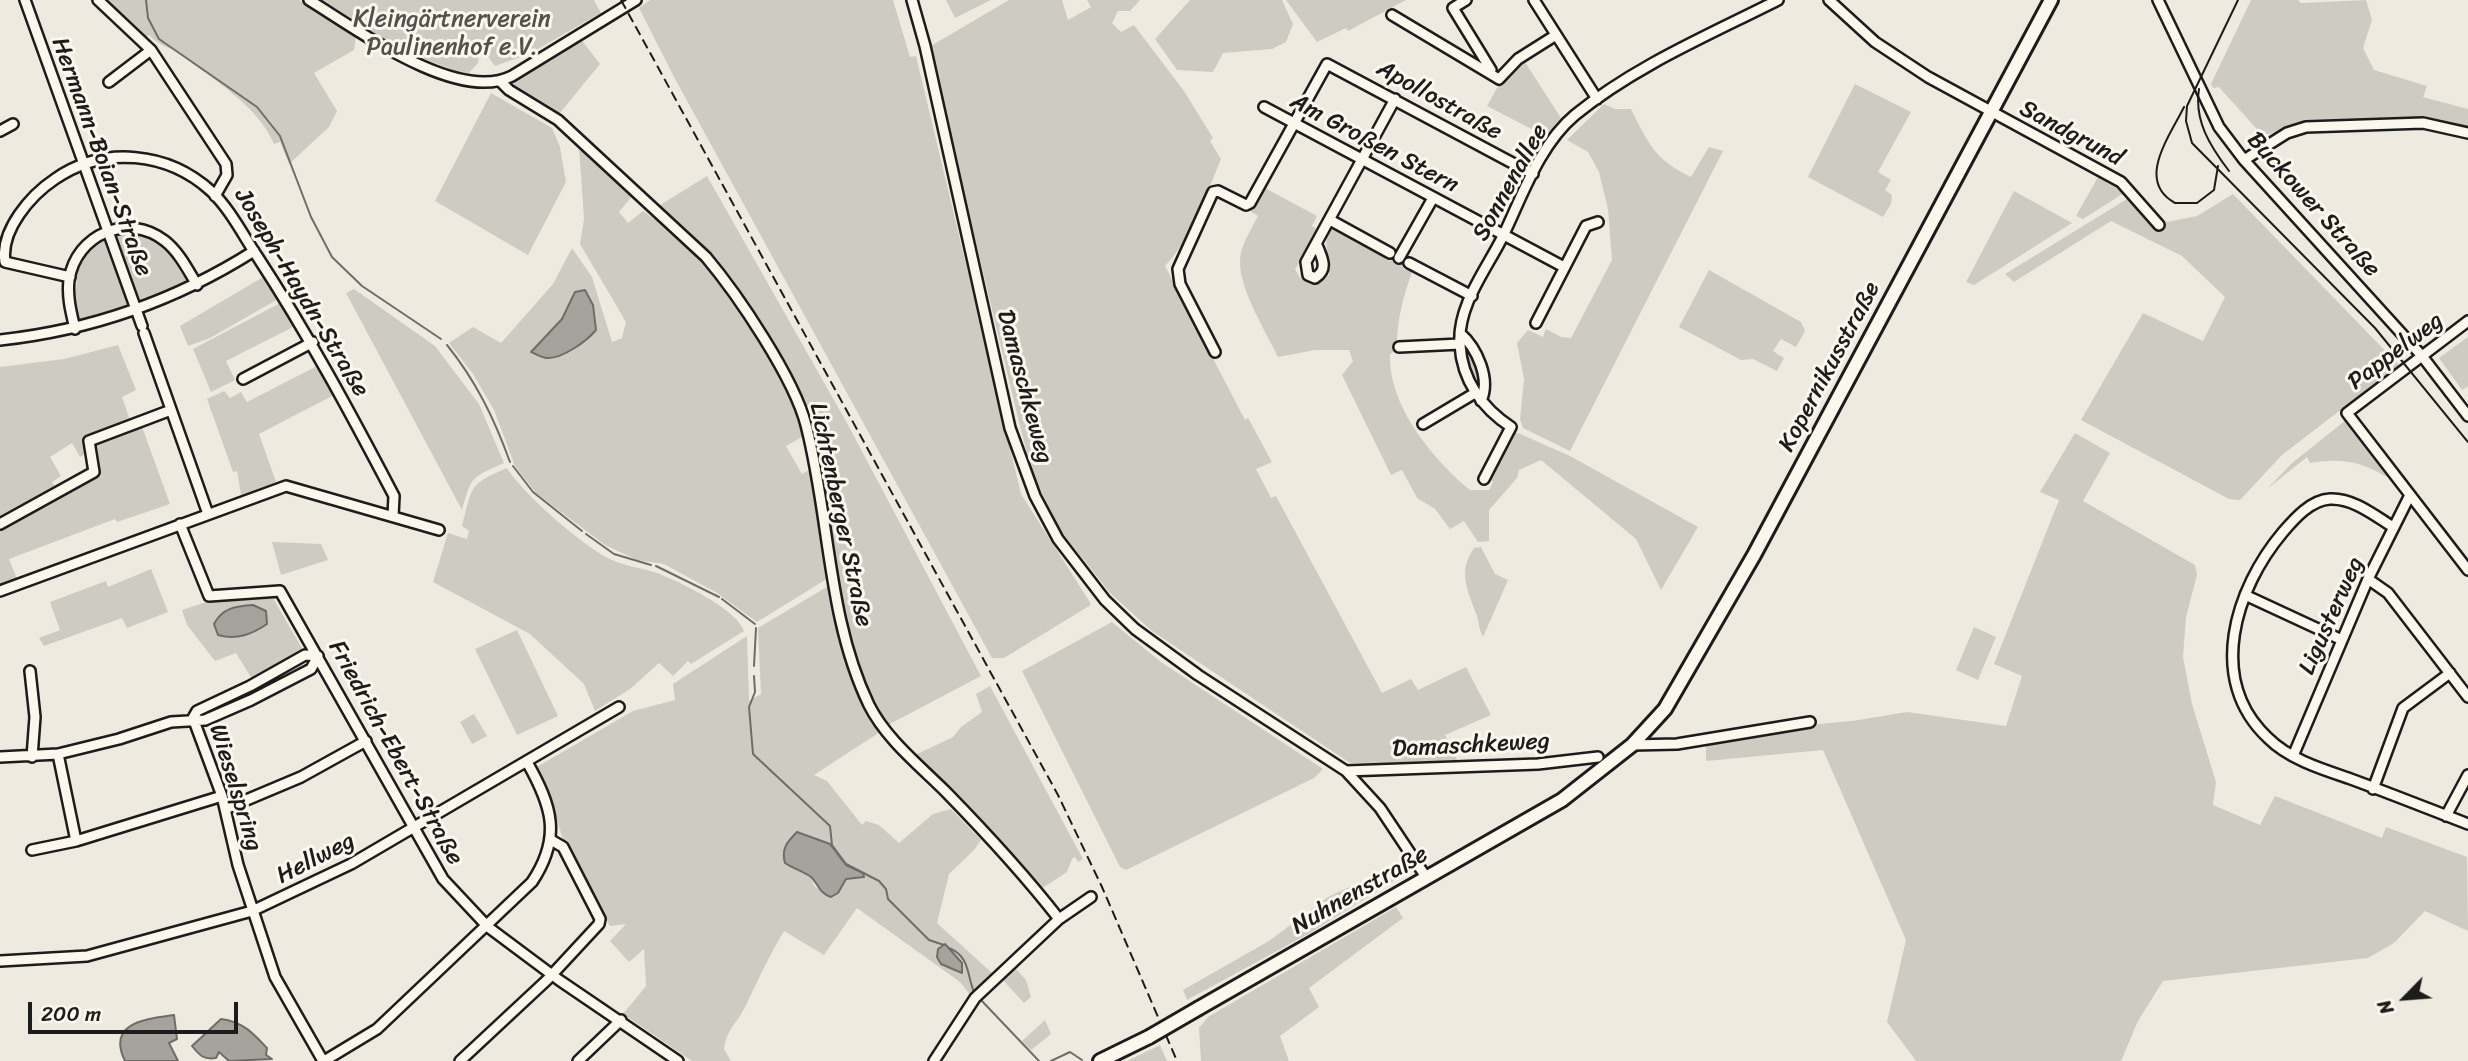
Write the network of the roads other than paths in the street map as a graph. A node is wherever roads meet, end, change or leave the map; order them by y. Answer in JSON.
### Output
{"nodes":[{"id":1,"x":25,"y":0,"type":"edge"},
{"id":2,"x":98,"y":0,"type":"edge"},
{"id":3,"x":309,"y":0,"type":"edge"},
{"id":4,"x":636,"y":0,"type":"edge"},
{"id":5,"x":912,"y":0,"type":"edge"},
{"id":6,"x":1466,"y":0,"type":"edge"},
{"id":7,"x":1534,"y":0,"type":"edge"},
{"id":8,"x":1778,"y":0,"type":"edge"},
{"id":9,"x":2051,"y":0,"type":"edge"},
{"id":10,"x":2158,"y":0,"type":"edge"},
{"id":11,"x":1832,"y":1,"type":"edge"},
{"id":12,"x":1392,"y":15,"type":"dead end"},
{"id":13,"x":1556,"y":35,"type":"junction"},
{"id":14,"x":1477,"y":47,"type":"junction"},
{"id":15,"x":150,"y":50,"type":"junction"},
{"id":16,"x":1467,"y":58,"type":"junction"},
{"id":17,"x":1494,"y":74,"type":"junction"},
{"id":18,"x":500,"y":81,"type":"junction"},
{"id":19,"x":109,"y":82,"type":"dead end"},
{"id":20,"x":1395,"y":99,"type":"junction"},
{"id":21,"x":1597,"y":99,"type":"junction"},
{"id":22,"x":1264,"y":107,"type":"dead end"},
{"id":23,"x":1990,"y":113,"type":"junction"},
{"id":24,"x":1293,"y":122,"type":"junction"},
{"id":25,"x":13,"y":124,"type":"dead end"},
{"id":26,"x":0,"y":131,"type":"edge"},
{"id":27,"x":2468,"y":133,"type":"edge"},
{"id":28,"x":1362,"y":160,"type":"junction"},
{"id":29,"x":2244,"y":160,"type":"junction"},
{"id":30,"x":83,"y":164,"type":"junction"},
{"id":31,"x":1533,"y":174,"type":"junction"},
{"id":32,"x":215,"y":196,"type":"junction"},
{"id":33,"x":1433,"y":198,"type":"junction"},
{"id":34,"x":1330,"y":220,"type":"junction"},
{"id":35,"x":1598,"y":222,"type":"dead end"},
{"id":36,"x":2160,"y":225,"type":"dead end"},
{"id":37,"x":107,"y":231,"type":"junction"},
{"id":38,"x":1503,"y":235,"type":"junction"},
{"id":39,"x":1317,"y":245,"type":"dead end"},
{"id":40,"x":254,"y":251,"type":"junction"},
{"id":41,"x":1390,"y":253,"type":"dead end"},
{"id":42,"x":1399,"y":258,"type":"dead end"},
{"id":43,"x":1409,"y":263,"type":"dead end"},
{"id":44,"x":1564,"y":267,"type":"junction"},
{"id":45,"x":69,"y":277,"type":"junction"},
{"id":46,"x":197,"y":285,"type":"junction"},
{"id":47,"x":1472,"y":296,"type":"junction"},
{"id":48,"x":136,"y":311,"type":"junction"},
{"id":49,"x":2468,"y":321,"type":"edge"},
{"id":50,"x":1536,"y":323,"type":"dead end"},
{"id":51,"x":75,"y":329,"type":"junction"},
{"id":52,"x":1460,"y":333,"type":"junction"},
{"id":53,"x":0,"y":340,"type":"edge"},
{"id":54,"x":313,"y":342,"type":"junction"},
{"id":55,"x":1460,"y":344,"type":"junction"},
{"id":56,"x":1399,"y":347,"type":"dead end"},
{"id":57,"x":1214,"y":352,"type":"dead end"},
{"id":58,"x":2422,"y":356,"type":"junction"},
{"id":59,"x":243,"y":379,"type":"dead end"},
{"id":60,"x":1478,"y":397,"type":"junction"},
{"id":61,"x":171,"y":410,"type":"junction"},
{"id":62,"x":2468,"y":416,"type":"edge"},
{"id":63,"x":1423,"y":424,"type":"dead end"},
{"id":64,"x":1484,"y":479,"type":"dead end"},
{"id":65,"x":2410,"y":495,"type":"junction"},
{"id":66,"x":208,"y":514,"type":"junction"},
{"id":67,"x":393,"y":516,"type":"junction"},
{"id":68,"x":0,"y":524,"type":"edge"},
{"id":69,"x":180,"y":524,"type":"junction"},
{"id":70,"x":2393,"y":527,"type":"junction"},
{"id":71,"x":439,"y":530,"type":"dead end"},
{"id":72,"x":2468,"y":570,"type":"edge"},
{"id":73,"x":2368,"y":579,"type":"junction"},
{"id":74,"x":0,"y":591,"type":"edge"},
{"id":75,"x":2245,"y":595,"type":"junction"},
{"id":76,"x":2342,"y":640,"type":"junction"},
{"id":77,"x":318,"y":656,"type":"junction"},
{"id":78,"x":30,"y":671,"type":"dead end"},
{"id":79,"x":2449,"y":673,"type":"junction"},
{"id":80,"x":2468,"y":697,"type":"edge"},
{"id":81,"x":619,"y":707,"type":"dead end"},
{"id":82,"x":193,"y":718,"type":"junction"},
{"id":83,"x":1810,"y":722,"type":"dead end"},
{"id":84,"x":366,"y":741,"type":"junction"},
{"id":85,"x":1632,"y":745,"type":"junction"},
{"id":86,"x":58,"y":754,"type":"junction"},
{"id":87,"x":2293,"y":755,"type":"junction"},
{"id":88,"x":0,"y":757,"type":"edge"},
{"id":89,"x":32,"y":757,"type":"junction"},
{"id":90,"x":1598,"y":757,"type":"dead end"},
{"id":91,"x":527,"y":762,"type":"junction"},
{"id":92,"x":1346,"y":771,"type":"junction"},
{"id":93,"x":2468,"y":775,"type":"edge"},
{"id":94,"x":2373,"y":789,"type":"junction"},
{"id":95,"x":222,"y":796,"type":"junction"},
{"id":96,"x":225,"y":809,"type":"junction"},
{"id":97,"x":2446,"y":816,"type":"junction"},
{"id":98,"x":2468,"y":824,"type":"edge"},
{"id":99,"x":414,"y":827,"type":"junction"},
{"id":100,"x":551,"y":840,"type":"junction"},
{"id":101,"x":76,"y":841,"type":"junction"},
{"id":102,"x":32,"y":850,"type":"dead end"},
{"id":103,"x":1426,"y":877,"type":"junction"},
{"id":104,"x":1091,"y":897,"type":"dead end"},
{"id":105,"x":252,"y":911,"type":"junction"},
{"id":106,"x":1059,"y":919,"type":"junction"},
{"id":107,"x":488,"y":928,"type":"junction"},
{"id":108,"x":0,"y":961,"type":"edge"},
{"id":109,"x":551,"y":974,"type":"junction"},
{"id":110,"x":621,"y":1020,"type":"junction"},
{"id":111,"x":323,"y":1061,"type":"edge"},
{"id":112,"x":460,"y":1061,"type":"edge"},
{"id":113,"x":578,"y":1061,"type":"edge"},
{"id":114,"x":678,"y":1061,"type":"edge"},
{"id":115,"x":934,"y":1061,"type":"edge"},
{"id":116,"x":1100,"y":1061,"type":"edge"}],
"edges":[{"from":1,"to":30,"type":"street","name":"Hermann-Boian-Straße"},
{"from":2,"to":15,"type":"street","name":"Joseph-Haydn-Straße"},
{"from":3,"to":18,"type":"street"},
{"from":4,"to":18,"type":"street"},
{"from":5,"to":92,"type":"street","name":"Damaschkeweg"},
{"from":6,"to":14,"type":"street"},
{"from":7,"to":13,"type":"street"},
{"from":8,"to":21,"type":"street","name":"Sonnenallee"},
{"from":9,"to":23,"type":"main road","name":"Kopernikusstraße"},
{"from":10,"to":29,"type":"street","name":"Buckower Straße"},
{"from":11,"to":23,"type":"street","name":"Sandgrund"},
{"from":12,"to":16,"type":"street"},
{"from":13,"to":17,"type":"street"},
{"from":13,"to":21,"type":"street"},
{"from":14,"to":16,"type":"street"},
{"from":14,"to":17,"type":"street"},
{"from":15,"to":19,"type":"street"},
{"from":15,"to":32,"type":"street","name":"Joseph-Haydn-Straße"},
{"from":16,"to":17,"type":"street"},
{"from":18,"to":106,"type":"street","name":"Lichtenberger Straße"},
{"from":20,"to":24,"type":"street","name":"Apollostraße"},
{"from":20,"to":28,"type":"street"},
{"from":20,"to":31,"type":"street","name":"Apollostraße"},
{"from":21,"to":31,"type":"street","name":"Sonnenallee"},
{"from":22,"to":24,"type":"street","name":"Am Großen Stern"},
{"from":23,"to":36,"type":"street","name":"Sandgrund"},
{"from":23,"to":85,"type":"main road","name":"Kopernikusstraße"},
{"from":24,"to":28,"type":"street","name":"Am Großen Stern"},
{"from":24,"to":57,"type":"street"},
{"from":25,"to":26,"type":"street"},
{"from":27,"to":29,"type":"street"},
{"from":28,"to":33,"type":"street","name":"Am Großen Stern"},
{"from":28,"to":34,"type":"street"},
{"from":29,"to":58,"type":"street","name":"Buckower Straße"},
{"from":30,"to":32,"type":"street"},
{"from":30,"to":37,"type":"street","name":"Hermann-Boian-Straße"},
{"from":30,"to":45,"type":"street"},
{"from":31,"to":38,"type":"street","name":"Sonnenallee"},
{"from":32,"to":40,"type":"street","name":"Joseph-Haydn-Straße"},
{"from":33,"to":38,"type":"street","name":"Am Großen Stern"},
{"from":33,"to":42,"type":"street"},
{"from":34,"to":39,"type":"street"},
{"from":34,"to":41,"type":"street"},
{"from":35,"to":44,"type":"street"},
{"from":37,"to":45,"type":"street"},
{"from":37,"to":46,"type":"street"},
{"from":37,"to":48,"type":"street","name":"Hermann-Boian-Straße"},
{"from":38,"to":44,"type":"street","name":"Am Großen Stern"},
{"from":38,"to":47,"type":"street","name":"Sonnenallee"},
{"from":40,"to":46,"type":"street"},
{"from":40,"to":54,"type":"street","name":"Joseph-Haydn-Straße"},
{"from":43,"to":47,"type":"street"},
{"from":44,"to":50,"type":"street"},
{"from":45,"to":51,"type":"street"},
{"from":46,"to":48,"type":"street"},
{"from":47,"to":52,"type":"street","name":"Sonnenallee"},
{"from":48,"to":51,"type":"street"},
{"from":48,"to":61,"type":"street","name":"Hermann-Boian-Straße"},
{"from":49,"to":58,"type":"street","name":"Pappelweg"},
{"from":51,"to":53,"type":"street"},
{"from":52,"to":55,"type":"street","name":"Sonnenallee"},
{"from":52,"to":60,"type":"street"},
{"from":54,"to":59,"type":"street"},
{"from":54,"to":67,"type":"street","name":"Joseph-Haydn-Straße"},
{"from":55,"to":56,"type":"street"},
{"from":55,"to":60,"type":"street","name":"Sonnenallee"},
{"from":58,"to":62,"type":"street","name":"Buckower Straße"},
{"from":58,"to":65,"type":"street","name":"Pappelweg"},
{"from":60,"to":63,"type":"street"},
{"from":60,"to":64,"type":"street","name":"Sonnenallee"},
{"from":61,"to":66,"type":"street","name":"Hermann-Boian-Straße"},
{"from":61,"to":68,"type":"street"},
{"from":65,"to":70,"type":"street","name":"Ligusterweg"},
{"from":65,"to":72,"type":"street"},
{"from":66,"to":67,"type":"street"},
{"from":66,"to":69,"type":"street"},
{"from":67,"to":71,"type":"street"},
{"from":69,"to":74,"type":"street"},
{"from":69,"to":77,"type":"street","name":"Friedrich-Ebert-Straße"},
{"from":70,"to":73,"type":"street","name":"Ligusterweg"},
{"from":70,"to":75,"type":"street"},
{"from":73,"to":76,"type":"street","name":"Ligusterweg"},
{"from":73,"to":79,"type":"street"},
{"from":75,"to":76,"type":"street"},
{"from":75,"to":87,"type":"street"},
{"from":76,"to":87,"type":"street","name":"Ligusterweg"},
{"from":77,"to":82,"type":"street"},
{"from":77,"to":82,"type":"street"},
{"from":77,"to":84,"type":"street","name":"Friedrich-Ebert-Straße"},
{"from":78,"to":89,"type":"street"},
{"from":79,"to":80,"type":"street"},
{"from":79,"to":94,"type":"street"},
{"from":81,"to":91,"type":"street","name":"Hellweg"},
{"from":82,"to":86,"type":"street"},
{"from":82,"to":95,"type":"street","name":"Wieselspring"},
{"from":83,"to":85,"type":"street"},
{"from":84,"to":96,"type":"street"},
{"from":84,"to":99,"type":"street","name":"Friedrich-Ebert-Straße"},
{"from":85,"to":103,"type":"main road","name":"Nuhnenstraße"},
{"from":86,"to":89,"type":"street"},
{"from":86,"to":101,"type":"street"},
{"from":87,"to":94,"type":"street"},
{"from":88,"to":89,"type":"street"},
{"from":90,"to":92,"type":"street","name":"Damaschkeweg"},
{"from":91,"to":99,"type":"street","name":"Hellweg"},
{"from":91,"to":100,"type":"street"},
{"from":92,"to":103,"type":"street","name":"Damaschkeweg"},
{"from":93,"to":97,"type":"street"},
{"from":94,"to":97,"type":"street"},
{"from":95,"to":96,"type":"street","name":"Wieselspring"},
{"from":95,"to":101,"type":"street"},
{"from":96,"to":105,"type":"street","name":"Wieselspring"},
{"from":97,"to":98,"type":"street"},
{"from":99,"to":105,"type":"street","name":"Hellweg"},
{"from":99,"to":107,"type":"street","name":"Friedrich-Ebert-Straße"},
{"from":100,"to":107,"type":"street"},
{"from":100,"to":109,"type":"street"},
{"from":101,"to":102,"type":"street"},
{"from":103,"to":116,"type":"main road","name":"Nuhnenstraße","bridge":true},
{"from":104,"to":106,"type":"street"},
{"from":105,"to":108,"type":"street","name":"Hellweg"},
{"from":105,"to":111,"type":"street","name":"Wieselspring"},
{"from":106,"to":115,"type":"street"},
{"from":107,"to":109,"type":"street","name":"Friedrich-Ebert-Straße"},
{"from":107,"to":111,"type":"street"},
{"from":109,"to":110,"type":"street","name":"Friedrich-Ebert-Straße"},
{"from":109,"to":112,"type":"street"},
{"from":110,"to":113,"type":"street"},
{"from":110,"to":114,"type":"street","name":"Friedrich-Ebert-Straße"}]}
